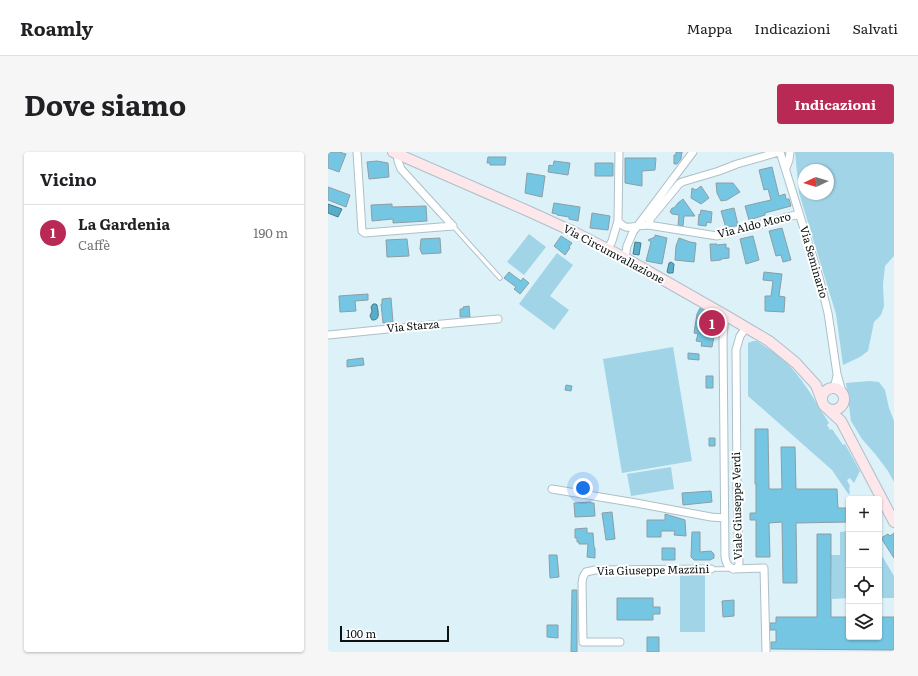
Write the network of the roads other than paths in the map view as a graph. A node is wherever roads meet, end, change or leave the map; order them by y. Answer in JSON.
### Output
{"nodes":[{"id":1,"x":357,"y":152,"type":"edge"},
{"id":2,"x":619,"y":152,"type":"edge"},
{"id":3,"x":693,"y":152,"type":"edge"},
{"id":4,"x":780,"y":152,"type":"edge"},
{"id":5,"x":790,"y":152,"type":"edge"},
{"id":6,"x":396,"y":153,"type":"edge"},
{"id":7,"x":786,"y":168,"type":"junction"},
{"id":8,"x":800,"y":214,"type":"junction"},
{"id":9,"x":618,"y":221,"type":"junction"},
{"id":10,"x":648,"y":225,"type":"junction"},
{"id":11,"x":453,"y":226,"type":"junction"},
{"id":12,"x":637,"y":226,"type":"junction"},
{"id":13,"x":608,"y":249,"type":"junction"},
{"id":14,"x":625,"y":258,"type":"junction"},
{"id":15,"x":500,"y":278,"type":"dead end"},
{"id":16,"x":725,"y":314,"type":"junction"},
{"id":17,"x":498,"y":320,"type":"dead end"},
{"id":18,"x":746,"y":328,"type":"junction"},
{"id":19,"x":328,"y":335,"type":"edge"},
{"id":20,"x":816,"y":385,"type":"junction"},
{"id":21,"x":835,"y":390,"type":"junction"},
{"id":22,"x":822,"y":401,"type":"junction"},
{"id":23,"x":842,"y":405,"type":"junction"},
{"id":24,"x":829,"y":410,"type":"junction"},
{"id":25,"x":841,"y":421,"type":"junction"},
{"id":26,"x":552,"y":490,"type":"dead end"},
{"id":27,"x":724,"y":518,"type":"junction"},
{"id":28,"x":894,"y":522,"type":"edge"},
{"id":29,"x":711,"y":569,"type":"joint"},
{"id":30,"x":733,"y":569,"type":"junction"},
{"id":31,"x":620,"y":642,"type":"dead end"},
{"id":32,"x":766,"y":652,"type":"edge"}],
"edges":[{"from":1,"to":11,"type":"street"},
{"from":2,"to":9,"type":"street"},
{"from":3,"to":12,"type":"street"},
{"from":4,"to":7,"type":"street","name":"Via Seminario"},
{"from":4,"to":10,"type":"street"},
{"from":5,"to":7,"type":"street"},
{"from":6,"to":11,"type":"street"},
{"from":6,"to":13,"type":"street","name":"Via Circumvallazione"},
{"from":7,"to":8,"type":"street","name":"Via Seminario"},
{"from":8,"to":10,"type":"street","name":"Via Aldo Moro"},
{"from":8,"to":21,"type":"street","name":"Via Seminario"},
{"from":9,"to":12,"type":"street","name":"Via Aldo Moro"},
{"from":9,"to":13,"type":"street"},
{"from":10,"to":12,"type":"street","name":"Via Aldo Moro"},
{"from":11,"to":15,"type":"lane"},
{"from":12,"to":14,"type":"street"},
{"from":13,"to":14,"type":"street","name":"Via Circumvallazione"},
{"from":14,"to":16,"type":"street","name":"Via Circumvallazione"},
{"from":16,"to":18,"type":"street","name":"Via Circumvallazione"},
{"from":16,"to":27,"type":"street","name":"Viale Giuseppe Verdi"},
{"from":17,"to":19,"type":"street","name":"Via Starza"},
{"from":18,"to":20,"type":"street","name":"Via Circumvallazione"},
{"from":18,"to":30,"type":"street","name":"Viale Giuseppe Verdi"},
{"from":20,"to":21,"type":"street","name":"Via Circumvallazione"},
{"from":20,"to":22,"type":"street","name":"Via Circumvallazione"},
{"from":21,"to":22,"type":"street"},
{"from":21,"to":23,"type":"street"},
{"from":22,"to":24,"type":"street"},
{"from":23,"to":24,"type":"street"},
{"from":23,"to":25,"type":"street"},
{"from":24,"to":25,"type":"street"},
{"from":25,"to":28,"type":"street"},
{"from":26,"to":27,"type":"street"},
{"from":27,"to":30,"type":"street","name":"Viale Giuseppe Verdi"},
{"from":29,"to":30,"type":"lane","name":"Via Giuseppe Mazzini"},
{"from":29,"to":31,"type":"street","name":"Via Giuseppe Mazzini"},
{"from":30,"to":32,"type":"street"}]}
